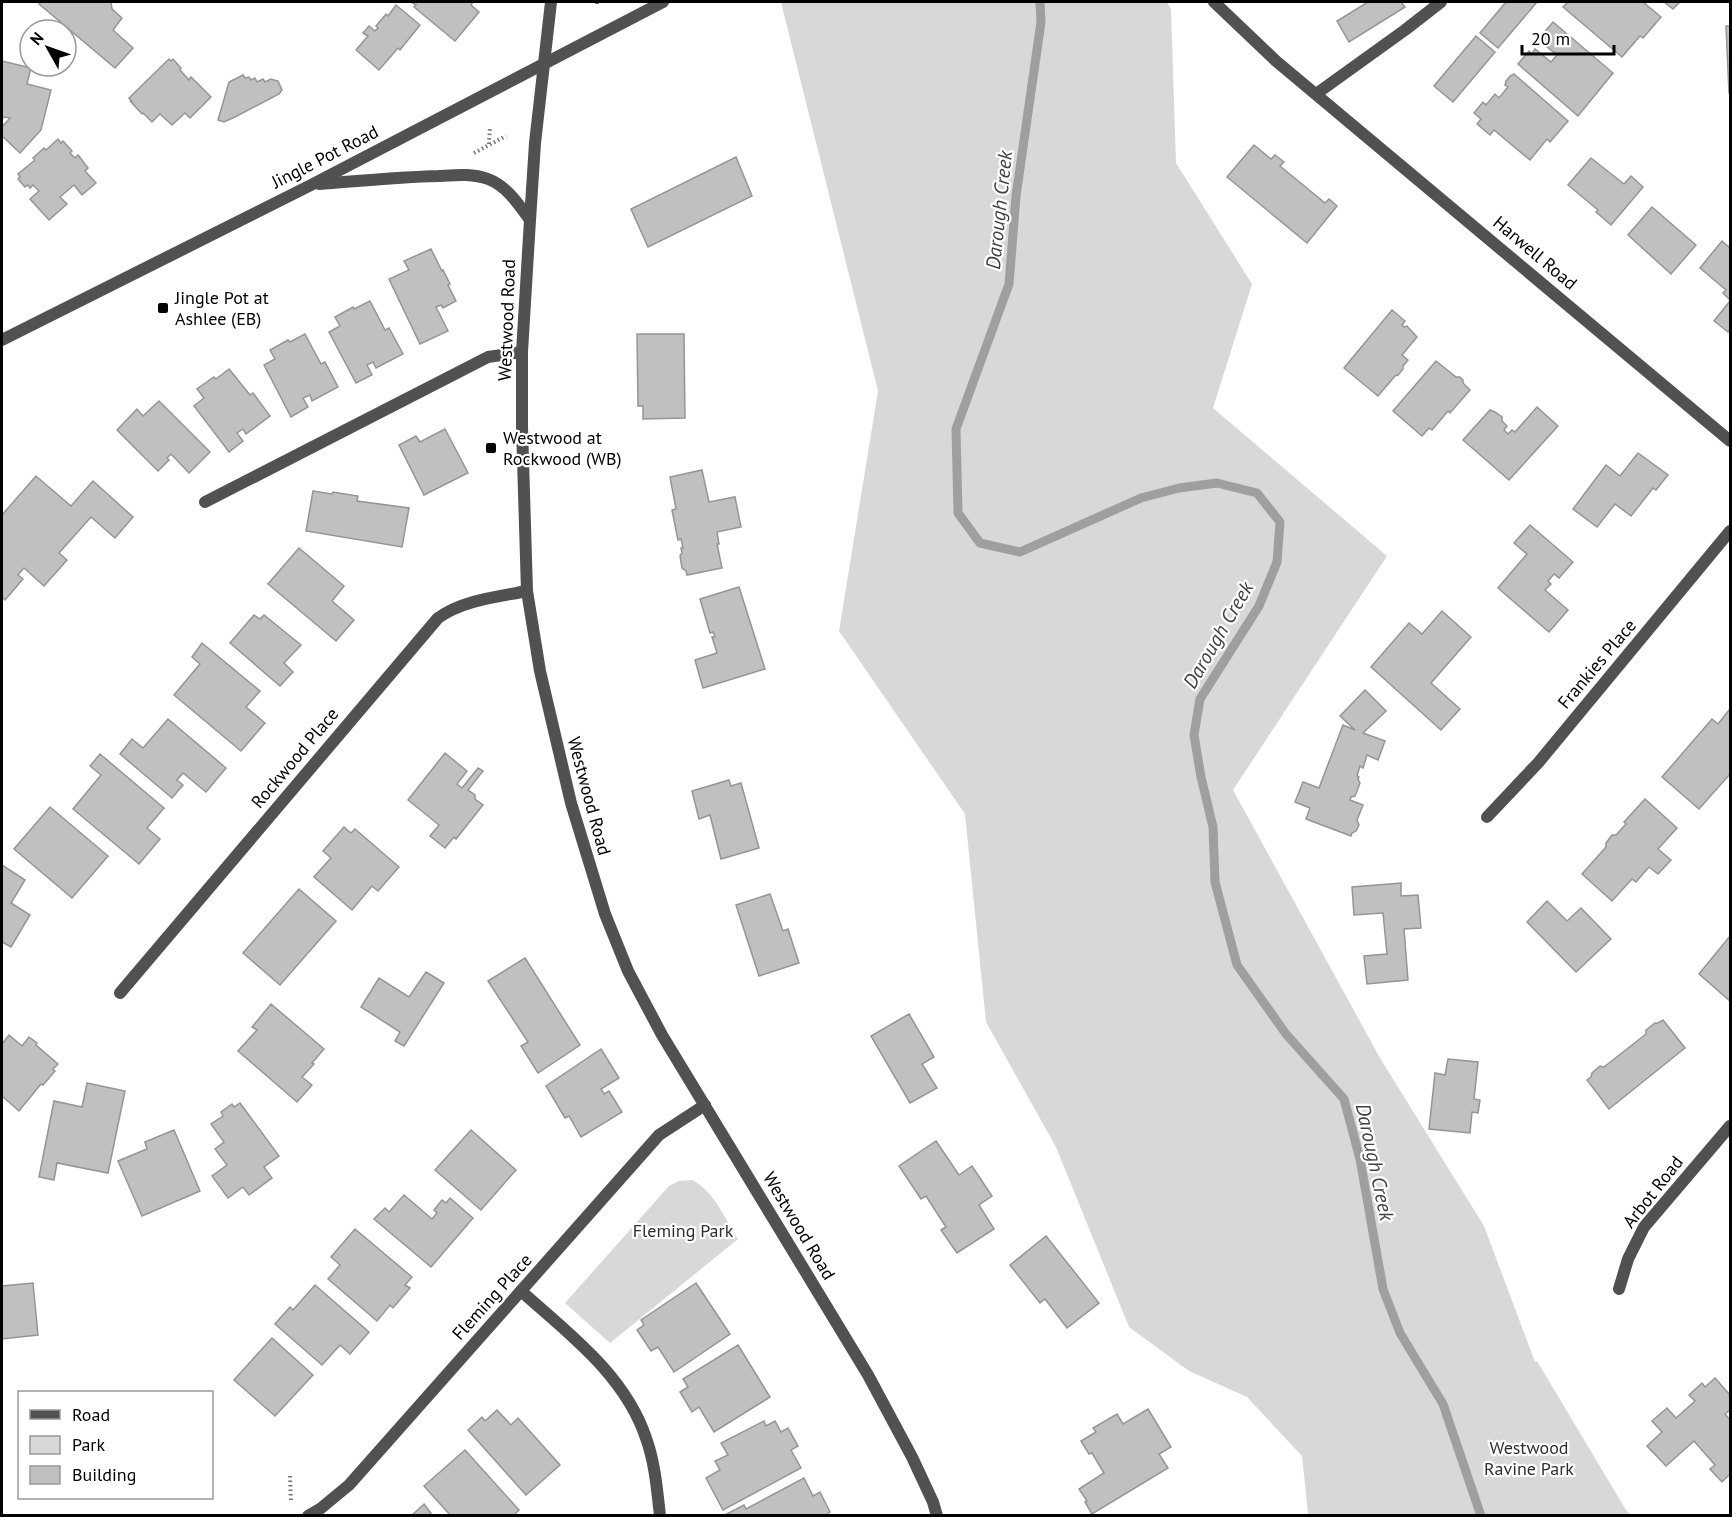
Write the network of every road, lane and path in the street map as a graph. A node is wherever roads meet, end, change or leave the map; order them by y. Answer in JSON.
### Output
{"nodes":[{"id":1,"x":551,"y":2,"type":"edge"},
{"id":2,"x":663,"y":2,"type":"edge"},
{"id":3,"x":1214,"y":2,"type":"edge"},
{"id":4,"x":1441,"y":2,"type":"edge"},
{"id":5,"x":544,"y":63,"type":"junction"},
{"id":6,"x":1316,"y":94,"type":"junction"},
{"id":7,"x":490,"y":127,"type":"dead end"},
{"id":8,"x":506,"y":136,"type":"dead end"},
{"id":9,"x":489,"y":145,"type":"junction"},
{"id":10,"x":468,"y":156,"type":"dead end"},
{"id":11,"x":311,"y":185,"type":"junction"},
{"id":12,"x":530,"y":220,"type":"junction"},
{"id":13,"x":2,"y":340,"type":"edge"},
{"id":14,"x":522,"y":352,"type":"junction"},
{"id":15,"x":1731,"y":441,"type":"edge"},
{"id":16,"x":205,"y":502,"type":"dead end"},
{"id":17,"x":1731,"y":531,"type":"edge"},
{"id":18,"x":527,"y":591,"type":"junction"},
{"id":19,"x":1487,"y":817,"type":"dead end"},
{"id":20,"x":120,"y":993,"type":"dead end"},
{"id":21,"x":705,"y":1105,"type":"junction"},
{"id":22,"x":1731,"y":1126,"type":"edge"},
{"id":23,"x":1619,"y":1289,"type":"dead end"},
{"id":24,"x":521,"y":1291,"type":"junction"},
{"id":25,"x":290,"y":1476,"type":"dead end"},
{"id":26,"x":291,"y":1506,"type":"dead end"},
{"id":27,"x":308,"y":1515,"type":"edge"},
{"id":28,"x":660,"y":1515,"type":"edge"},
{"id":29,"x":937,"y":1515,"type":"edge"}],
"edges":[{"from":1,"to":5,"type":"street","name":"Westwood Road"},
{"from":2,"to":5,"type":"street","name":"Jingle Pot Road"},
{"from":3,"to":6,"type":"street","name":"Harwell Road"},
{"from":4,"to":6,"type":"street"},
{"from":5,"to":11,"type":"street","name":"Jingle Pot Road"},
{"from":5,"to":12,"type":"street","name":"Westwood Road"},
{"from":6,"to":15,"type":"street","name":"Harwell Road"},
{"from":7,"to":9,"type":"path"},
{"from":8,"to":9,"type":"path"},
{"from":9,"to":10,"type":"path"},
{"from":11,"to":12,"type":"street"},
{"from":11,"to":13,"type":"street","name":"Jingle Pot Road"},
{"from":12,"to":14,"type":"street","name":"Westwood Road"},
{"from":14,"to":16,"type":"street"},
{"from":14,"to":18,"type":"street","name":"Westwood Road"},
{"from":17,"to":19,"type":"street","name":"Frankies Place"},
{"from":18,"to":20,"type":"street","name":"Rockwood Place"},
{"from":18,"to":21,"type":"street","name":"Westwood Road"},
{"from":21,"to":24,"type":"street","name":"Fleming Place"},
{"from":21,"to":29,"type":"street","name":"Westwood Road"},
{"from":22,"to":23,"type":"street","name":"Arbot Road"},
{"from":24,"to":27,"type":"street","name":"Fleming Place"},
{"from":24,"to":28,"type":"street"},
{"from":25,"to":26,"type":"path"}]}
